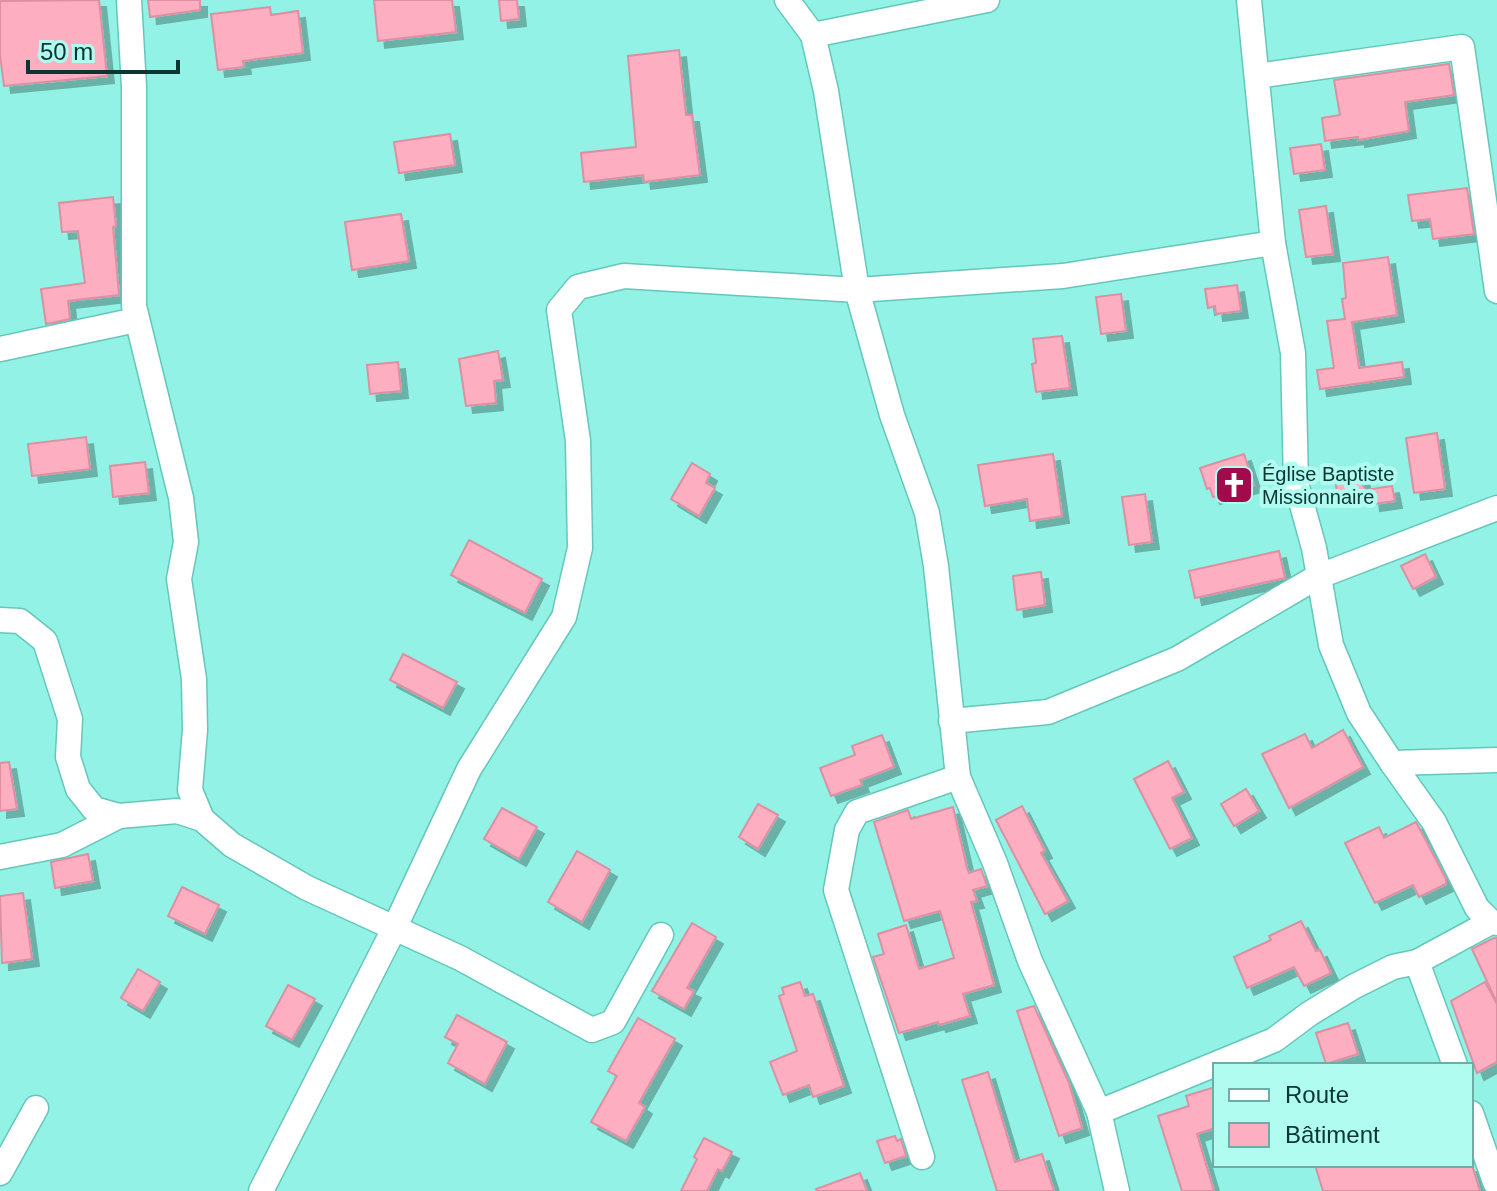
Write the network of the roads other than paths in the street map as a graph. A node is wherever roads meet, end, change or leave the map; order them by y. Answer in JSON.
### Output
{"nodes":[{"id":1,"x":129,"y":0,"type":"edge"},
{"id":2,"x":787,"y":0,"type":"edge"},
{"id":3,"x":987,"y":0,"type":"edge"},
{"id":4,"x":1249,"y":0,"type":"edge"},
{"id":5,"x":813,"y":35,"type":"junction"},
{"id":6,"x":1257,"y":76,"type":"junction"},
{"id":7,"x":1273,"y":243,"type":"junction"},
{"id":8,"x":857,"y":290,"type":"junction"},
{"id":9,"x":1497,"y":291,"type":"edge"},
{"id":10,"x":136,"y":320,"type":"junction"},
{"id":11,"x":0,"y":349,"type":"edge"},
{"id":12,"x":1497,"y":508,"type":"edge"},
{"id":13,"x":1317,"y":577,"type":"junction"},
{"id":14,"x":0,"y":620,"type":"edge"},
{"id":15,"x":951,"y":721,"type":"junction"},
{"id":16,"x":1497,"y":760,"type":"edge"},
{"id":17,"x":1392,"y":763,"type":"junction"},
{"id":18,"x":958,"y":777,"type":"junction"},
{"id":19,"x":119,"y":816,"type":"junction"},
{"id":20,"x":202,"y":819,"type":"junction"},
{"id":21,"x":0,"y":857,"type":"edge"},
{"id":22,"x":1494,"y":922,"type":"edge"},
{"id":23,"x":394,"y":929,"type":"junction"},
{"id":24,"x":661,"y":935,"type":"dead end"},
{"id":25,"x":1417,"y":962,"type":"junction"},
{"id":26,"x":1218,"y":1063,"type":"edge"},
{"id":27,"x":1454,"y":1063,"type":"edge"},
{"id":28,"x":1213,"y":1065,"type":"edge"},
{"id":29,"x":36,"y":1108,"type":"dead end"},
{"id":30,"x":1099,"y":1112,"type":"junction"},
{"id":31,"x":1473,"y":1119,"type":"edge"},
{"id":32,"x":922,"y":1157,"type":"dead end"},
{"id":33,"x":0,"y":1173,"type":"edge"},
{"id":34,"x":1495,"y":1182,"type":"dead end"},
{"id":35,"x":261,"y":1191,"type":"edge"},
{"id":36,"x":1117,"y":1191,"type":"edge"}],
"edges":[{"from":1,"to":10,"type":"street"},
{"from":2,"to":5,"type":"street"},
{"from":3,"to":5,"type":"street"},
{"from":4,"to":6,"type":"street"},
{"from":5,"to":8,"type":"street"},
{"from":6,"to":7,"type":"street"},
{"from":6,"to":9,"type":"street"},
{"from":7,"to":8,"type":"street"},
{"from":7,"to":13,"type":"street"},
{"from":8,"to":15,"type":"street"},
{"from":8,"to":23,"type":"street"},
{"from":10,"to":11,"type":"street"},
{"from":10,"to":20,"type":"street"},
{"from":12,"to":13,"type":"street"},
{"from":13,"to":15,"type":"street"},
{"from":13,"to":17,"type":"street"},
{"from":14,"to":19,"type":"street"},
{"from":15,"to":18,"type":"street"},
{"from":16,"to":17,"type":"street"},
{"from":17,"to":22,"type":"street"},
{"from":18,"to":30,"type":"street"},
{"from":18,"to":32,"type":"street"},
{"from":19,"to":20,"type":"street"},
{"from":19,"to":21,"type":"street"},
{"from":20,"to":23,"type":"street"},
{"from":22,"to":25,"type":"street"},
{"from":23,"to":24,"type":"street"},
{"from":23,"to":35,"type":"street"},
{"from":25,"to":26,"type":"street"},
{"from":25,"to":27,"type":"street"},
{"from":28,"to":30,"type":"street"},
{"from":29,"to":33,"type":"street"},
{"from":30,"to":36,"type":"street"},
{"from":31,"to":34,"type":"street"}]}
